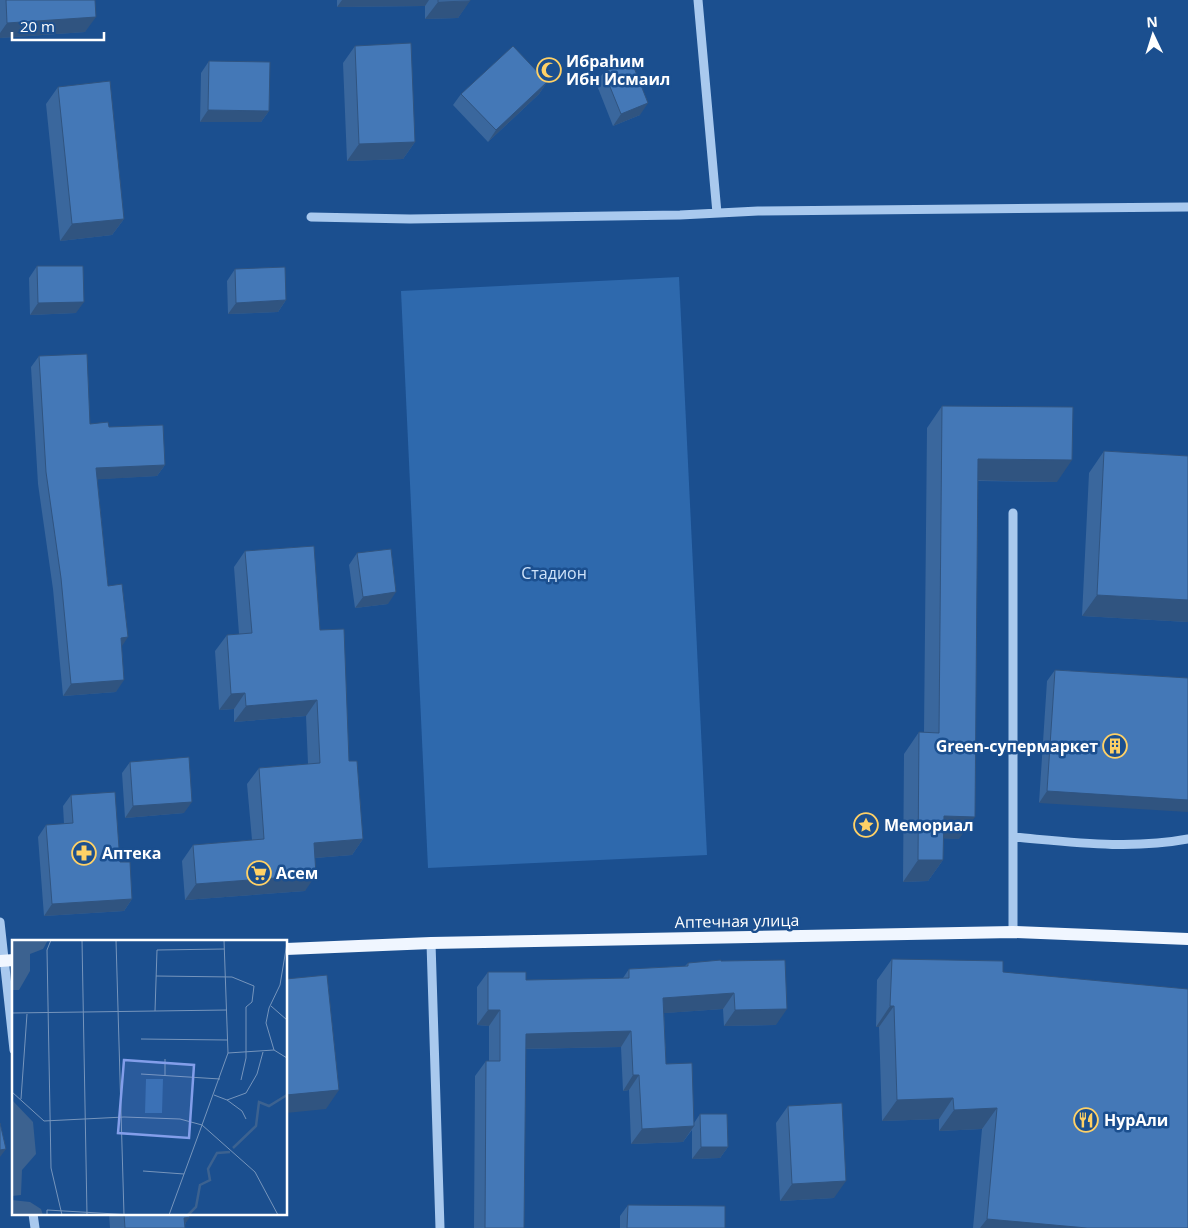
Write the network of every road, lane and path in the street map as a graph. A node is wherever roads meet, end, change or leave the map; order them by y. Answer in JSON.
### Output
{"nodes":[{"id":1,"x":698,"y":0,"type":"edge"},
{"id":2,"x":1188,"y":207,"type":"edge"},
{"id":3,"x":717,"y":213,"type":"junction"},
{"id":4,"x":311,"y":218,"type":"dead end"},
{"id":5,"x":1014,"y":513,"type":"dead end"},
{"id":6,"x":1013,"y":838,"type":"junction"},
{"id":7,"x":1188,"y":839,"type":"edge"},
{"id":8,"x":0,"y":922,"type":"edge"},
{"id":9,"x":1013,"y":932,"type":"junction"},
{"id":10,"x":1188,"y":939,"type":"edge"},
{"id":11,"x":431,"y":943,"type":"junction"},
{"id":12,"x":288,"y":949,"type":"edge"},
{"id":13,"x":6,"y":961,"type":"edge"},
{"id":14,"x":12,"y":1028,"type":"edge"},
{"id":15,"x":440,"y":1228,"type":"edge"}],
"edges":[{"from":1,"to":3,"type":"street"},
{"from":2,"to":3,"type":"street"},
{"from":3,"to":4,"type":"street"},
{"from":5,"to":6,"type":"street"},
{"from":6,"to":7,"type":"street"},
{"from":6,"to":9,"type":"street"},
{"from":8,"to":13,"type":"street"},
{"from":9,"to":10,"type":"main road","name":"Аптечная улица"},
{"from":9,"to":11,"type":"main road","name":"Аптечная улица"},
{"from":11,"to":12,"type":"main road","name":"Аптечная улица"},
{"from":11,"to":15,"type":"street"},
{"from":13,"to":14,"type":"street"}]}
